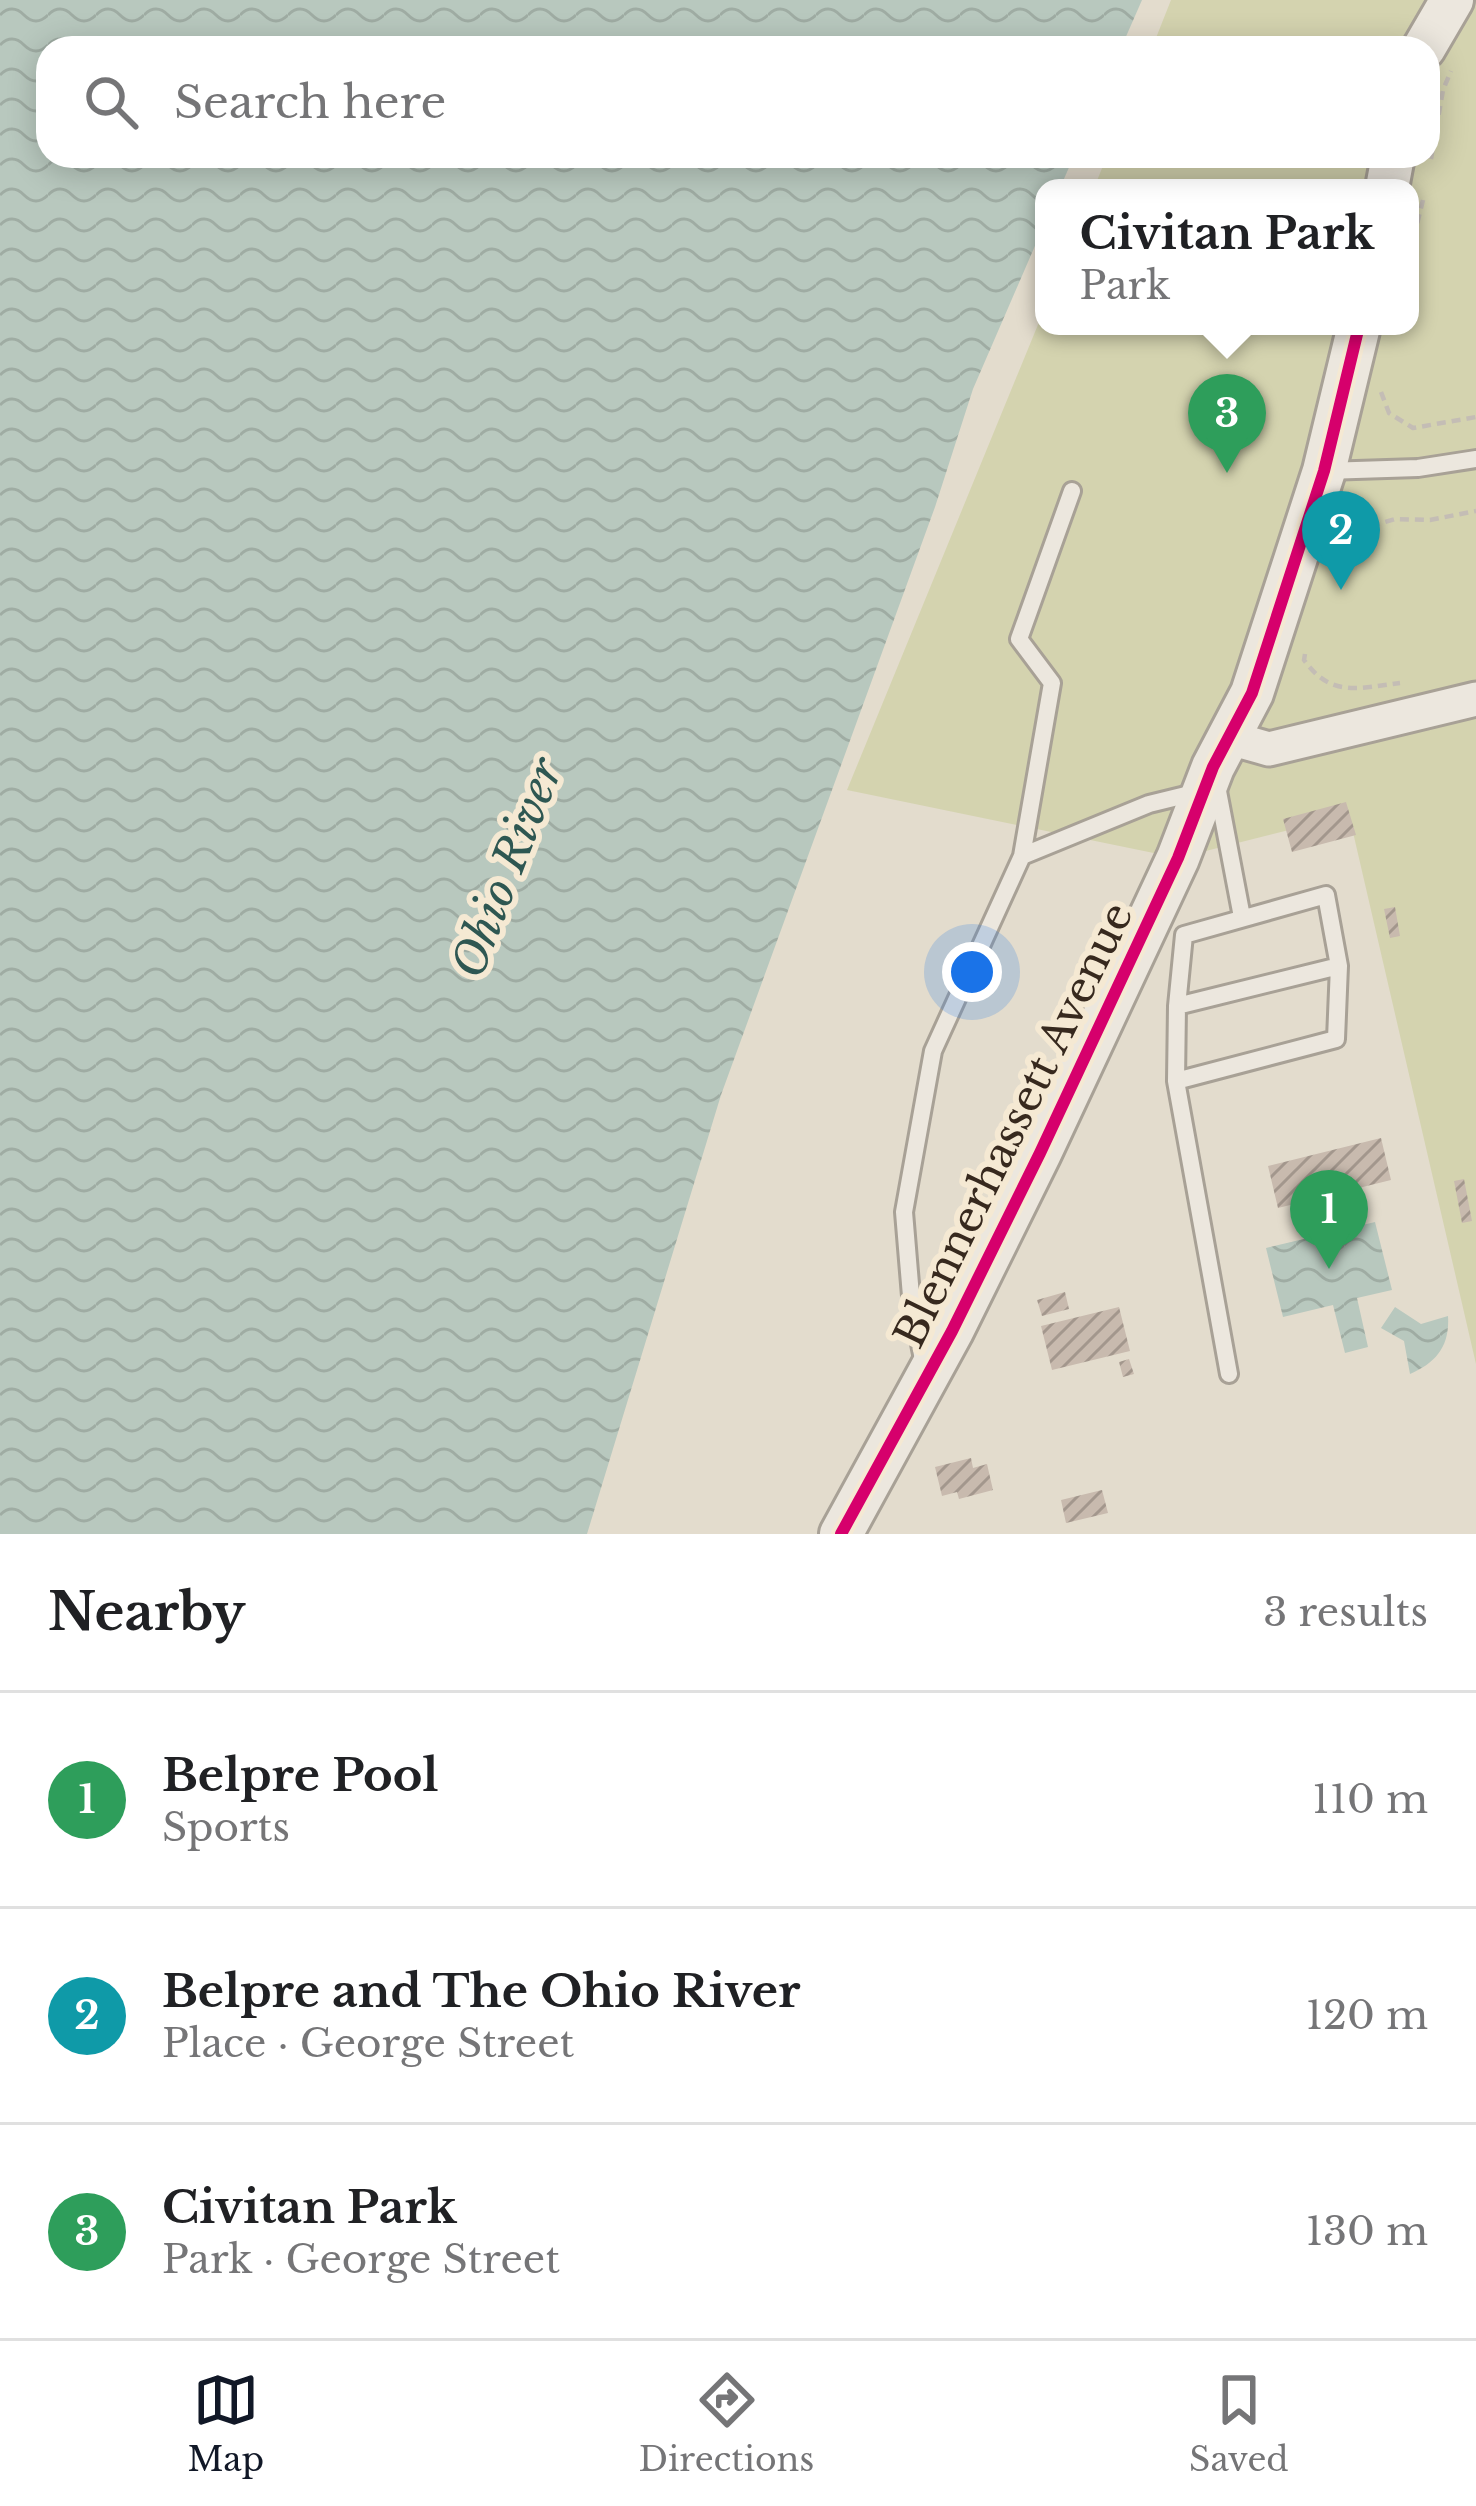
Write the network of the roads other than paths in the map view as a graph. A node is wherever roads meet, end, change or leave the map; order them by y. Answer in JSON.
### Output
{"nodes":[{"id":1,"x":1452,"y":0,"type":"edge"},
{"id":2,"x":1441,"y":53,"type":"edge"},
{"id":3,"x":1357,"y":335,"type":"edge"},
{"id":4,"x":1476,"y":459,"type":"edge"},
{"id":5,"x":1324,"y":471,"type":"junction"},
{"id":6,"x":1072,"y":491,"type":"dead end"},
{"id":7,"x":1476,"y":699,"type":"edge"},
{"id":8,"x":1216,"y":765,"type":"junction"},
{"id":9,"x":1022,"y":856,"type":"junction"},
{"id":10,"x":1242,"y":917,"type":"junction"},
{"id":11,"x":1339,"y":966,"type":"junction"},
{"id":12,"x":1177,"y":1006,"type":"junction"},
{"id":13,"x":1176,"y":1081,"type":"junction"},
{"id":14,"x":1229,"y":1374,"type":"dead end"},
{"id":15,"x":926,"y":1378,"type":"junction"},
{"id":16,"x":841,"y":1534,"type":"edge"}],
"edges":[{"from":1,"to":2,"type":"street"},
{"from":3,"to":5,"type":"street","name":"Blennerhassett Avenue"},
{"from":4,"to":5,"type":"lane"},
{"from":5,"to":8,"type":"street","name":"Blennerhassett Avenue"},
{"from":6,"to":9,"type":"lane"},
{"from":7,"to":8,"type":"street"},
{"from":8,"to":9,"type":"lane"},
{"from":8,"to":10,"type":"lane"},
{"from":8,"to":15,"type":"street","name":"Blennerhassett Avenue"},
{"from":9,"to":15,"type":"lane"},
{"from":10,"to":11,"type":"lane"},
{"from":10,"to":12,"type":"lane"},
{"from":11,"to":12,"type":"lane"},
{"from":11,"to":13,"type":"lane"},
{"from":12,"to":13,"type":"lane"},
{"from":13,"to":14,"type":"lane"},
{"from":15,"to":16,"type":"street","name":"Blennerhassett Avenue"}]}
